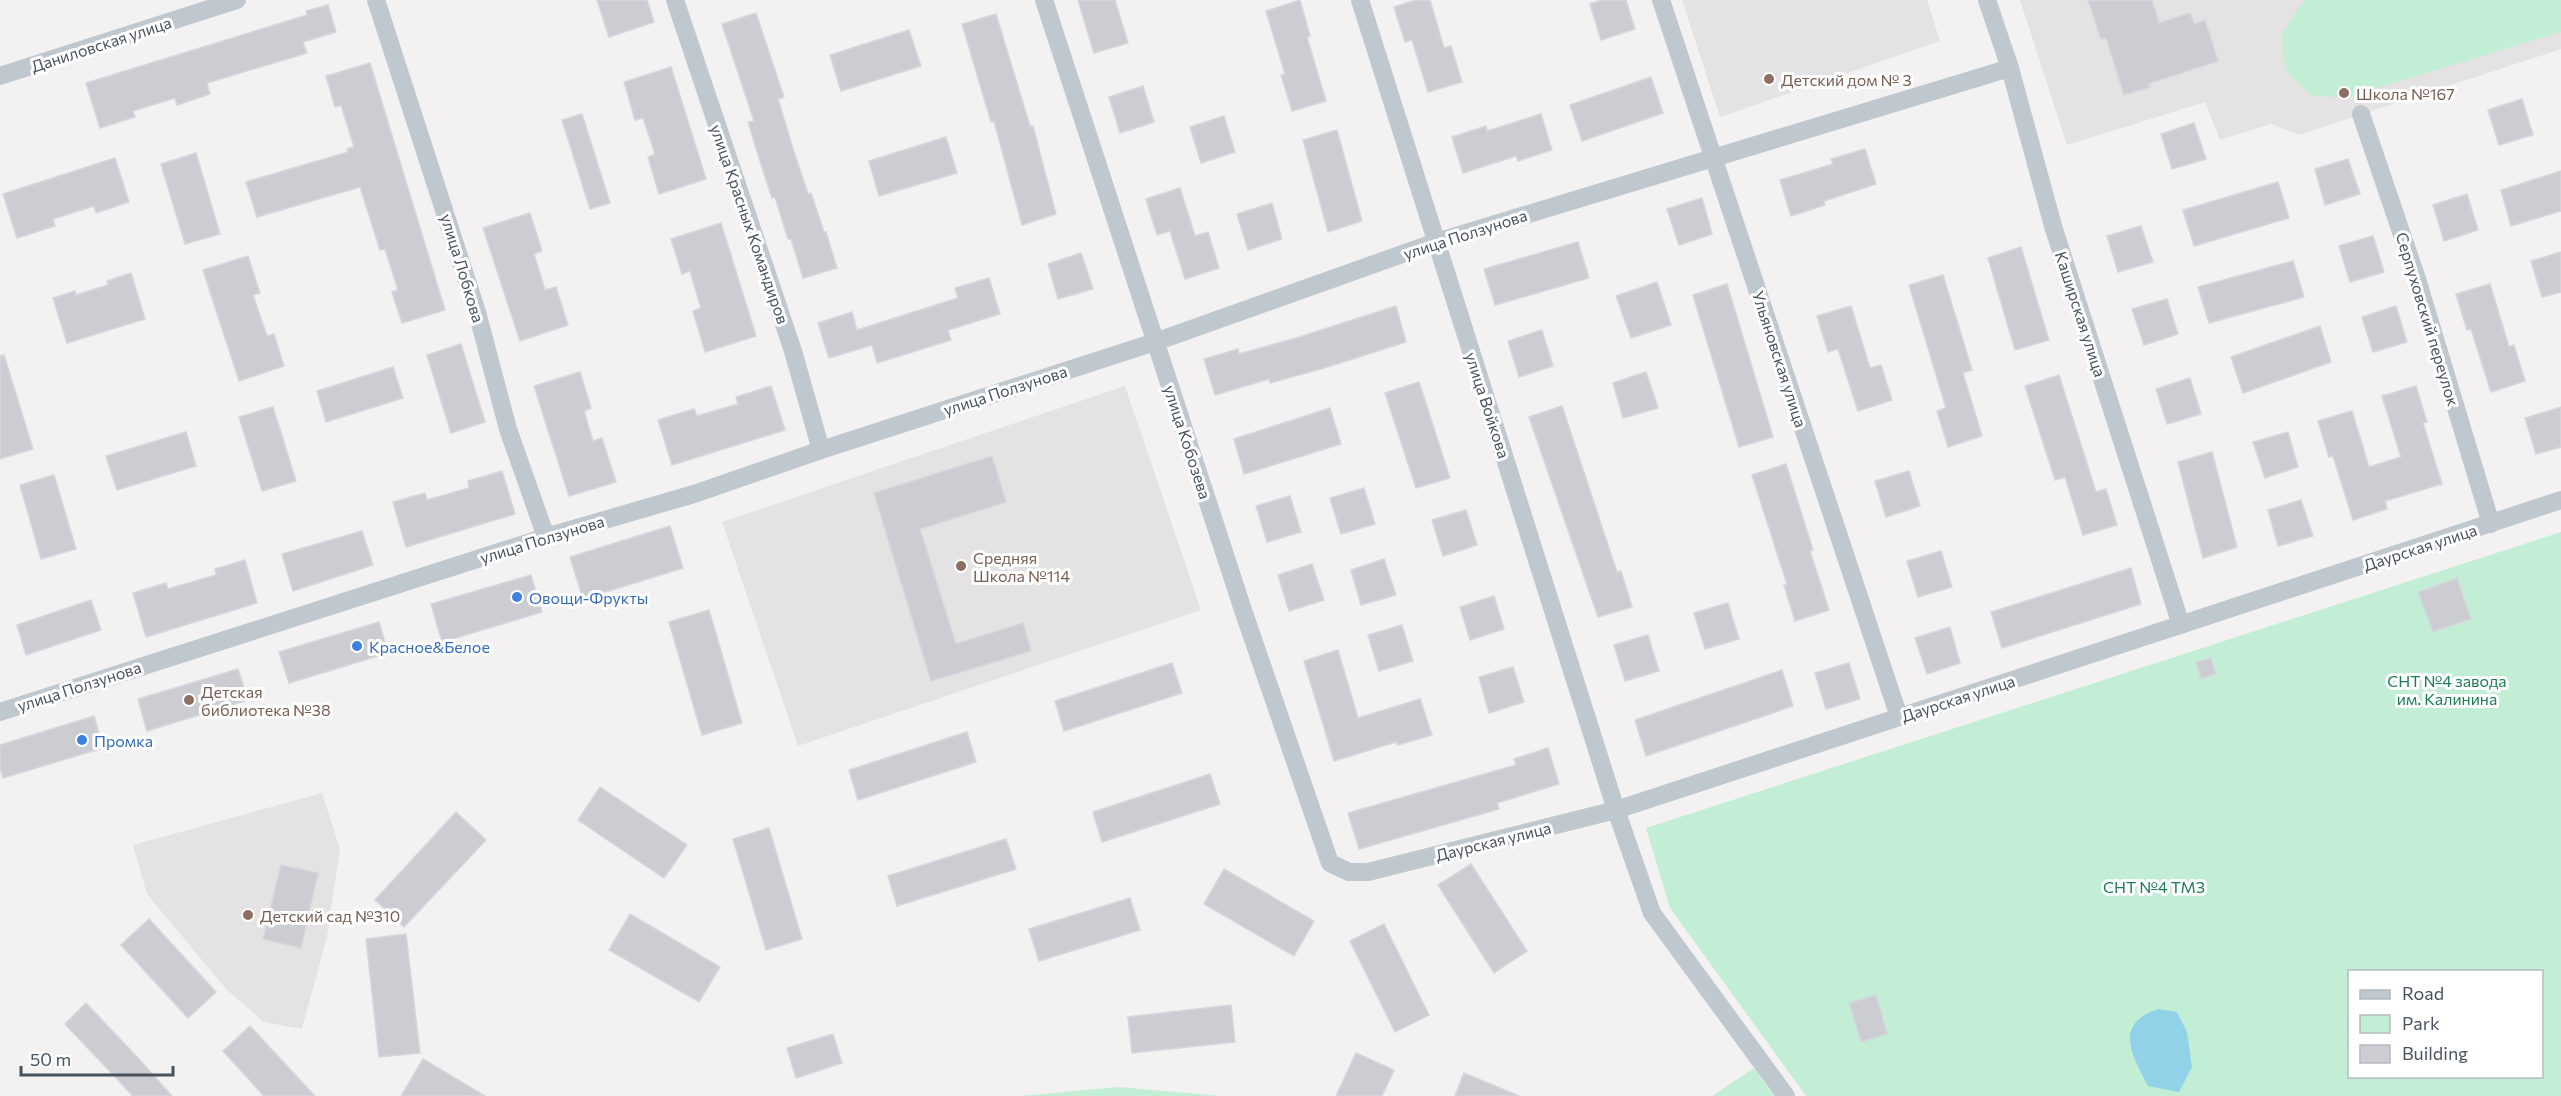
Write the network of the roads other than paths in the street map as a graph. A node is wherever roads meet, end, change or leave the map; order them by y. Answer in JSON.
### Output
{"nodes":[{"id":1,"x":237,"y":0,"type":"edge"},
{"id":2,"x":376,"y":0,"type":"edge"},
{"id":3,"x":675,"y":0,"type":"edge"},
{"id":4,"x":1044,"y":0,"type":"edge"},
{"id":5,"x":1360,"y":0,"type":"edge"},
{"id":6,"x":1661,"y":0,"type":"edge"},
{"id":7,"x":1988,"y":0,"type":"edge"},
{"id":8,"x":2010,"y":68,"type":"junction"},
{"id":9,"x":0,"y":76,"type":"edge"},
{"id":10,"x":2361,"y":114,"type":"dead end"},
{"id":11,"x":1713,"y":157,"type":"junction"},
{"id":12,"x":1436,"y":242,"type":"junction"},
{"id":13,"x":1155,"y":342,"type":"junction"},
{"id":14,"x":821,"y":450,"type":"junction"},
{"id":15,"x":2561,"y":500,"type":"edge"},
{"id":16,"x":2491,"y":524,"type":"junction"},
{"id":17,"x":546,"y":537,"type":"junction"},
{"id":18,"x":2181,"y":625,"type":"junction"},
{"id":19,"x":0,"y":712,"type":"edge"},
{"id":20,"x":1899,"y":717,"type":"junction"},
{"id":21,"x":1616,"y":810,"type":"junction"},
{"id":22,"x":1349,"y":872,"type":"joint"},
{"id":23,"x":1786,"y":1096,"type":"edge"}],
"edges":[{"from":1,"to":9,"type":"street","name":"Даниловская улица"},
{"from":2,"to":17,"type":"street","name":"улица Лобкова"},
{"from":3,"to":14,"type":"street","name":"улица Красных Командиров"},
{"from":4,"to":13,"type":"street","name":"улица Кобозева"},
{"from":5,"to":12,"type":"street","name":"улица Войкова"},
{"from":6,"to":11,"type":"street","name":"Ульяновская улица"},
{"from":7,"to":8,"type":"street","name":"Каширская улица"},
{"from":8,"to":11,"type":"street","name":"улица Ползунова"},
{"from":8,"to":18,"type":"street","name":"Каширская улица"},
{"from":10,"to":16,"type":"street","name":"Серпуховский переулок"},
{"from":11,"to":12,"type":"street","name":"улица Ползунова"},
{"from":11,"to":20,"type":"street","name":"Ульяновская улица"},
{"from":12,"to":13,"type":"street","name":"улица Ползунова"},
{"from":12,"to":21,"type":"street","name":"улица Войкова"},
{"from":13,"to":14,"type":"street","name":"улица Ползунова"},
{"from":13,"to":22,"type":"street","name":"улица Кобозева"},
{"from":14,"to":17,"type":"street","name":"улица Ползунова"},
{"from":15,"to":16,"type":"street","name":"Даурская улица"},
{"from":16,"to":18,"type":"street","name":"Даурская улица"},
{"from":17,"to":19,"type":"street","name":"улица Ползунова"},
{"from":18,"to":20,"type":"street","name":"Даурская улица"},
{"from":20,"to":21,"type":"street","name":"Даурская улица"},
{"from":21,"to":22,"type":"street","name":"Даурская улица"},
{"from":21,"to":23,"type":"street","name":"улица Войкова"}]}
